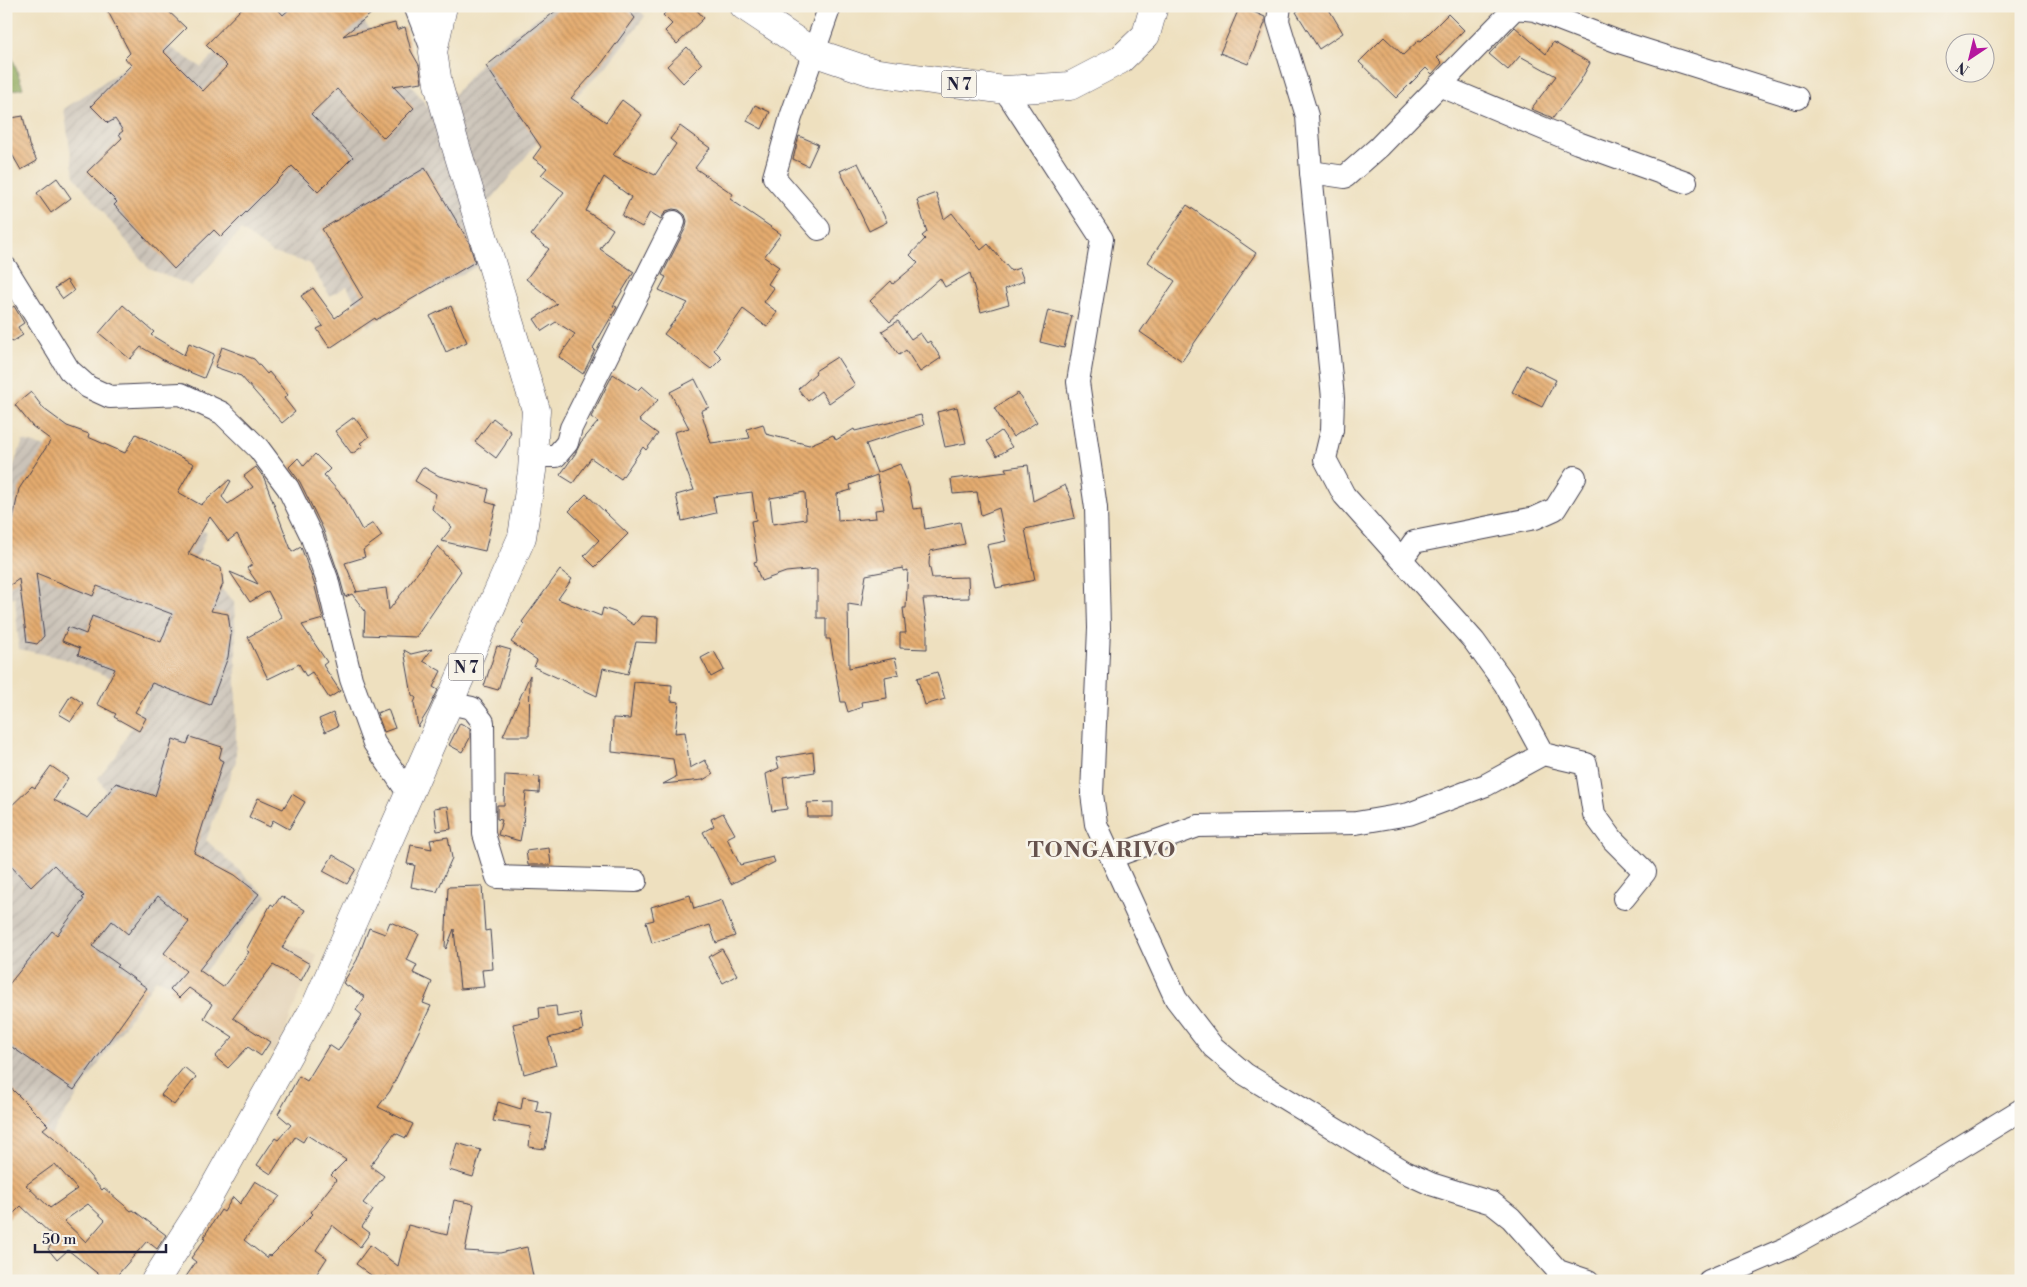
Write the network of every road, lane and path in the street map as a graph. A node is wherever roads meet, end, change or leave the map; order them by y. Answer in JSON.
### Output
{"nodes":[{"id":1,"x":415,"y":6,"type":"edge"},
{"id":2,"x":443,"y":6,"type":"edge"},
{"id":3,"x":744,"y":6,"type":"edge"},
{"id":4,"x":830,"y":6,"type":"edge"},
{"id":5,"x":1154,"y":6,"type":"edge"},
{"id":6,"x":1280,"y":6,"type":"edge"},
{"id":7,"x":433,"y":52,"type":"junction"},
{"id":8,"x":813,"y":52,"type":"junction"},
{"id":9,"x":1439,"y":85,"type":"junction"},
{"id":10,"x":1005,"y":90,"type":"junction"},
{"id":11,"x":1797,"y":98,"type":"dead end"},
{"id":12,"x":1311,"y":172,"type":"junction"},
{"id":13,"x":1686,"y":182,"type":"dead end"},
{"id":14,"x":674,"y":222,"type":"dead end"},
{"id":15,"x":819,"y":229,"type":"dead end"},
{"id":16,"x":6,"y":268,"type":"edge"},
{"id":17,"x":533,"y":456,"type":"junction"},
{"id":18,"x":1575,"y":477,"type":"dead end"},
{"id":19,"x":1402,"y":559,"type":"junction"},
{"id":20,"x":449,"y":703,"type":"junction"},
{"id":21,"x":1544,"y":754,"type":"junction"},
{"id":22,"x":409,"y":794,"type":"junction"},
{"id":23,"x":1112,"y":857,"type":"junction"},
{"id":24,"x":636,"y":881,"type":"dead end"},
{"id":25,"x":1624,"y":898,"type":"dead end"},
{"id":26,"x":2021,"y":1110,"type":"edge"},
{"id":27,"x":1557,"y":1276,"type":"edge"},
{"id":28,"x":155,"y":1281,"type":"edge"},
{"id":29,"x":1588,"y":1281,"type":"edge"},
{"id":30,"x":1709,"y":1281,"type":"edge"}],
"edges":[{"from":1,"to":7,"type":"street"},
{"from":2,"to":7,"type":"main road","number":"N 7"},
{"from":3,"to":8,"type":"main road","number":"N 7"},
{"from":4,"to":8,"type":"street"},
{"from":5,"to":10,"type":"main road","number":"N 7"},
{"from":6,"to":12,"type":"street"},
{"from":7,"to":17,"type":"main road","number":"N 7"},
{"from":8,"to":10,"type":"main road","number":"N 7"},
{"from":8,"to":15,"type":"street"},
{"from":9,"to":11,"type":"street"},
{"from":9,"to":12,"type":"street"},
{"from":9,"to":13,"type":"street"},
{"from":10,"to":23,"type":"street"},
{"from":12,"to":19,"type":"street"},
{"from":14,"to":17,"type":"street"},
{"from":16,"to":22,"type":"street"},
{"from":17,"to":20,"type":"main road","number":"N 7"},
{"from":18,"to":19,"type":"street"},
{"from":19,"to":21,"type":"street"},
{"from":20,"to":22,"type":"main road","number":"N 7"},
{"from":20,"to":24,"type":"street"},
{"from":21,"to":23,"type":"street"},
{"from":21,"to":25,"type":"street"},
{"from":22,"to":28,"type":"main road","number":"N 7"},
{"from":23,"to":27,"type":"street"},
{"from":26,"to":30,"type":"street"},
{"from":27,"to":29,"type":"street"}]}
